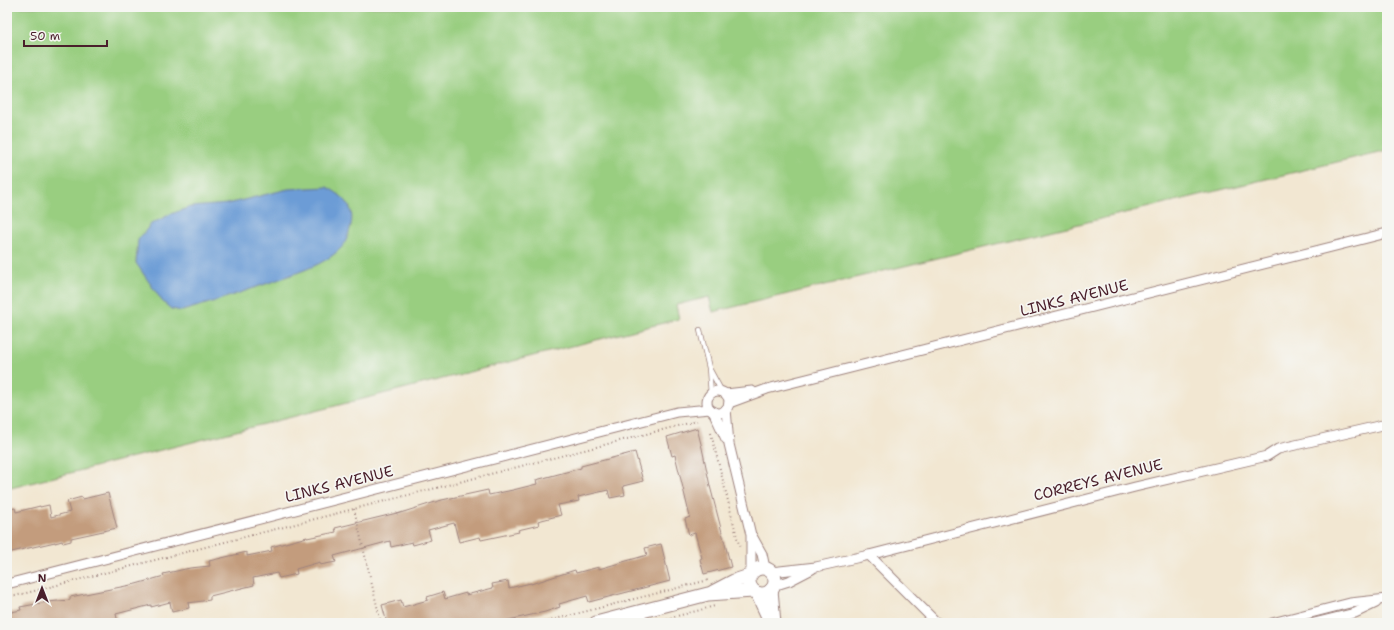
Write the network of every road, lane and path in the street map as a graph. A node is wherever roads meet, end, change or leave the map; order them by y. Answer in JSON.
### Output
{"nodes":[{"id":1,"x":1387,"y":233,"type":"edge"},
{"id":2,"x":700,"y":330,"type":"dead end"},
{"id":3,"x":709,"y":368,"type":"junction"},
{"id":4,"x":709,"y":396,"type":"junction"},
{"id":5,"x":726,"y":400,"type":"junction"},
{"id":6,"x":711,"y":410,"type":"junction"},
{"id":7,"x":677,"y":412,"type":"junction"},
{"id":8,"x":700,"y":420,"type":"dead end"},
{"id":9,"x":1387,"y":424,"type":"edge"},
{"id":10,"x":710,"y":426,"type":"dead end"},
{"id":11,"x":729,"y":444,"type":"junction"},
{"id":12,"x":354,"y":509,"type":"junction"},
{"id":13,"x":751,"y":535,"type":"junction"},
{"id":14,"x":741,"y":552,"type":"dead end"},
{"id":15,"x":869,"y":554,"type":"junction"},
{"id":16,"x":816,"y":567,"type":"junction"},
{"id":17,"x":768,"y":570,"type":"junction"},
{"id":18,"x":750,"y":575,"type":"junction"},
{"id":19,"x":715,"y":578,"type":"dead end"},
{"id":20,"x":7,"y":584,"type":"edge"},
{"id":21,"x":772,"y":588,"type":"junction"},
{"id":22,"x":755,"y":592,"type":"junction"},
{"id":23,"x":708,"y":594,"type":"junction"},
{"id":24,"x":7,"y":598,"type":"edge"},
{"id":25,"x":1386,"y":599,"type":"edge"},
{"id":26,"x":719,"y":605,"type":"dead end"},
{"id":27,"x":381,"y":623,"type":"edge"},
{"id":28,"x":540,"y":623,"type":"edge"},
{"id":29,"x":596,"y":623,"type":"edge"},
{"id":30,"x":651,"y":623,"type":"edge"},
{"id":31,"x":772,"y":623,"type":"edge"},
{"id":32,"x":937,"y":623,"type":"edge"},
{"id":33,"x":1272,"y":623,"type":"edge"},
{"id":34,"x":1314,"y":623,"type":"edge"}],
"edges":[{"from":1,"to":5,"type":"street","name":"LINKS AVENUE"},
{"from":2,"to":3,"type":"lane"},
{"from":3,"to":4,"type":"lane"},
{"from":3,"to":5,"type":"lane"},
{"from":4,"to":5,"type":"street"},
{"from":4,"to":6,"type":"street"},
{"from":4,"to":7,"type":"street","name":"LINKS AVENUE"},
{"from":5,"to":6,"type":"street"},
{"from":5,"to":11,"type":"street"},
{"from":6,"to":7,"type":"street","name":"LINKS AVENUE"},
{"from":6,"to":11,"type":"street"},
{"from":7,"to":20,"type":"street","name":"LINKS AVENUE"},
{"from":8,"to":12,"type":"path"},
{"from":9,"to":15,"type":"street","name":"CORREYS AVENUE"},
{"from":10,"to":14,"type":"path"},
{"from":11,"to":13,"type":"street"},
{"from":12,"to":24,"type":"path"},
{"from":12,"to":27,"type":"path"},
{"from":13,"to":17,"type":"street"},
{"from":13,"to":18,"type":"street"},
{"from":15,"to":16,"type":"street","name":"CORREYS AVENUE"},
{"from":15,"to":32,"type":"street"},
{"from":16,"to":17,"type":"street","name":"CORREYS AVENUE"},
{"from":16,"to":21,"type":"street","name":"CORREYS AVENUE"},
{"from":17,"to":18,"type":"street"},
{"from":17,"to":21,"type":"street"},
{"from":18,"to":22,"type":"street"},
{"from":18,"to":23,"type":"street"},
{"from":19,"to":28,"type":"path"},
{"from":21,"to":22,"type":"street"},
{"from":21,"to":31,"type":"street"},
{"from":22,"to":23,"type":"street"},
{"from":22,"to":31,"type":"street"},
{"from":23,"to":29,"type":"street"},
{"from":25,"to":33,"type":"street"},
{"from":25,"to":34,"type":"street"},
{"from":26,"to":30,"type":"path"}]}
